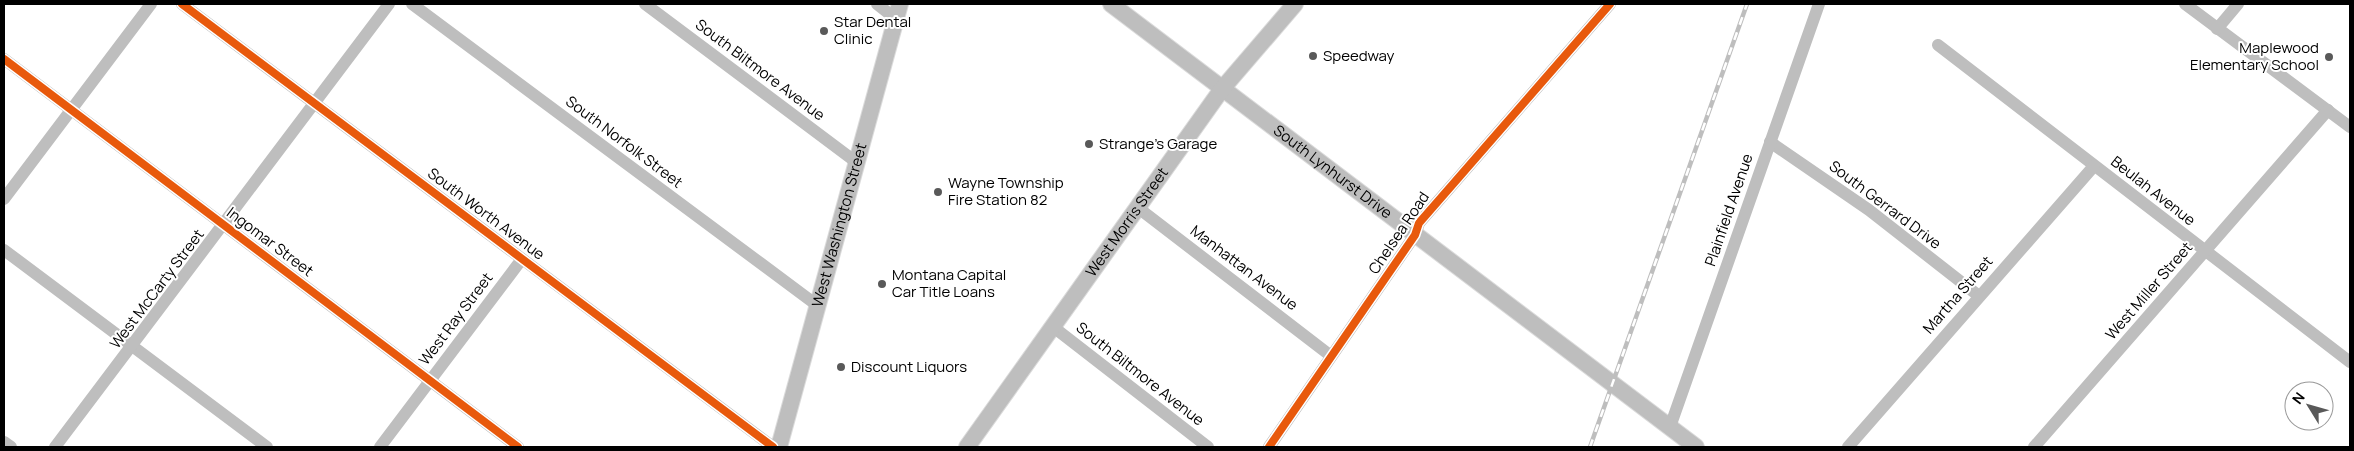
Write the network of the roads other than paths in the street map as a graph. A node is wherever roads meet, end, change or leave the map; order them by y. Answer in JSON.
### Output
{"nodes":[{"id":1,"x":150,"y":4,"type":"edge"},
{"id":2,"x":182,"y":4,"type":"edge"},
{"id":3,"x":389,"y":4,"type":"edge"},
{"id":4,"x":412,"y":4,"type":"edge"},
{"id":5,"x":645,"y":4,"type":"edge"},
{"id":6,"x":877,"y":4,"type":"edge"},
{"id":7,"x":1111,"y":4,"type":"edge"},
{"id":8,"x":1296,"y":4,"type":"edge"},
{"id":9,"x":1610,"y":4,"type":"edge"},
{"id":10,"x":1819,"y":4,"type":"edge"},
{"id":11,"x":2184,"y":4,"type":"edge"},
{"id":12,"x":2238,"y":4,"type":"edge"},
{"id":13,"x":898,"y":11,"type":"edge"},
{"id":14,"x":2217,"y":29,"type":"junction"},
{"id":15,"x":1938,"y":45,"type":"dead end"},
{"id":16,"x":4,"y":59,"type":"edge"},
{"id":17,"x":1222,"y":89,"type":"junction"},
{"id":18,"x":314,"y":102,"type":"junction"},
{"id":19,"x":71,"y":110,"type":"junction"},
{"id":20,"x":2328,"y":110,"type":"junction"},
{"id":21,"x":2350,"y":127,"type":"edge"},
{"id":22,"x":1770,"y":142,"type":"junction"},
{"id":23,"x":856,"y":162,"type":"junction"},
{"id":24,"x":2094,"y":166,"type":"junction"},
{"id":25,"x":4,"y":199,"type":"edge"},
{"id":26,"x":1137,"y":207,"type":"junction"},
{"id":27,"x":223,"y":223,"type":"junction"},
{"id":28,"x":1415,"y":235,"type":"junction"},
{"id":29,"x":4,"y":250,"type":"edge"},
{"id":30,"x":2205,"y":252,"type":"junction"},
{"id":31,"x":522,"y":259,"type":"junction"},
{"id":32,"x":1979,"y":296,"type":"junction"},
{"id":33,"x":818,"y":306,"type":"junction"},
{"id":34,"x":1052,"y":326,"type":"junction"},
{"id":35,"x":132,"y":346,"type":"junction"},
{"id":36,"x":1331,"y":356,"type":"junction"},
{"id":37,"x":2350,"y":362,"type":"edge"},
{"id":38,"x":430,"y":381,"type":"junction"},
{"id":39,"x":1670,"y":427,"type":"junction"},
{"id":40,"x":4,"y":442,"type":"edge"},
{"id":41,"x":11,"y":447,"type":"edge"},
{"id":42,"x":55,"y":447,"type":"edge"},
{"id":43,"x":267,"y":447,"type":"edge"},
{"id":44,"x":380,"y":447,"type":"edge"},
{"id":45,"x":518,"y":447,"type":"edge"},
{"id":46,"x":773,"y":447,"type":"edge"},
{"id":47,"x":779,"y":447,"type":"edge"},
{"id":48,"x":967,"y":447,"type":"edge"},
{"id":49,"x":1208,"y":447,"type":"edge"},
{"id":50,"x":1269,"y":447,"type":"edge"},
{"id":51,"x":1696,"y":447,"type":"edge"},
{"id":52,"x":1848,"y":447,"type":"edge"},
{"id":53,"x":2034,"y":447,"type":"edge"}],
"edges":[{"from":1,"to":19,"type":"street"},
{"from":2,"to":18,"type":"street","name":"South Worth Avenue"},
{"from":3,"to":18,"type":"street","name":"West McCarty Street"},
{"from":4,"to":33,"type":"street","name":"South Norfolk Street"},
{"from":5,"to":23,"type":"street","name":"South Biltmore Avenue"},
{"from":6,"to":13,"type":"street"},
{"from":7,"to":17,"type":"main road","name":"South Lynhurst Drive"},
{"from":8,"to":17,"type":"main road","name":"West Morris Street"},
{"from":9,"to":28,"type":"street","name":"Chelsea Road"},
{"from":10,"to":22,"type":"street","name":"Plainfield Avenue"},
{"from":11,"to":14,"type":"street"},
{"from":12,"to":14,"type":"street"},
{"from":13,"to":23,"type":"main road","name":"West Washington Street"},
{"from":14,"to":20,"type":"street"},
{"from":15,"to":24,"type":"street","name":"Beulah Avenue"},
{"from":16,"to":19,"type":"street","name":"Ingomar Street"},
{"from":17,"to":26,"type":"main road","name":"West Morris Street"},
{"from":17,"to":28,"type":"main road","name":"South Lynhurst Drive"},
{"from":18,"to":27,"type":"street","name":"West McCarty Street"},
{"from":18,"to":31,"type":"street","name":"South Worth Avenue"},
{"from":19,"to":25,"type":"street"},
{"from":19,"to":27,"type":"street","name":"Ingomar Street"},
{"from":20,"to":21,"type":"street"},
{"from":20,"to":30,"type":"street","name":"West Miller Street"},
{"from":22,"to":32,"type":"street","name":"South Gerrard Drive"},
{"from":22,"to":39,"type":"street","name":"Plainfield Avenue"},
{"from":23,"to":33,"type":"main road","name":"West Washington Street"},
{"from":24,"to":30,"type":"street","name":"Beulah Avenue"},
{"from":24,"to":32,"type":"street","name":"Martha Street"},
{"from":26,"to":34,"type":"main road","name":"West Morris Street"},
{"from":26,"to":36,"type":"street","name":"Manhattan Avenue"},
{"from":27,"to":35,"type":"street","name":"West McCarty Street"},
{"from":27,"to":38,"type":"street","name":"Ingomar Street"},
{"from":28,"to":36,"type":"street","name":"Chelsea Road"},
{"from":28,"to":39,"type":"main road","name":"South Lynhurst Drive"},
{"from":29,"to":35,"type":"street"},
{"from":30,"to":37,"type":"street","name":"Beulah Avenue"},
{"from":30,"to":53,"type":"street","name":"West Miller Street"},
{"from":31,"to":38,"type":"street","name":"West Ray Street"},
{"from":31,"to":46,"type":"street","name":"South Worth Avenue"},
{"from":32,"to":52,"type":"street","name":"Martha Street"},
{"from":33,"to":47,"type":"main road","name":"West Washington Street"},
{"from":34,"to":48,"type":"main road","name":"West Morris Street"},
{"from":34,"to":49,"type":"street","name":"South Biltmore Avenue"},
{"from":35,"to":42,"type":"street","name":"West McCarty Street"},
{"from":35,"to":43,"type":"street"},
{"from":36,"to":50,"type":"street","name":"Chelsea Road"},
{"from":38,"to":44,"type":"street","name":"West Ray Street"},
{"from":38,"to":45,"type":"street","name":"Ingomar Street"},
{"from":39,"to":51,"type":"main road","name":"South Lynhurst Drive"},
{"from":40,"to":41,"type":"street"}]}
